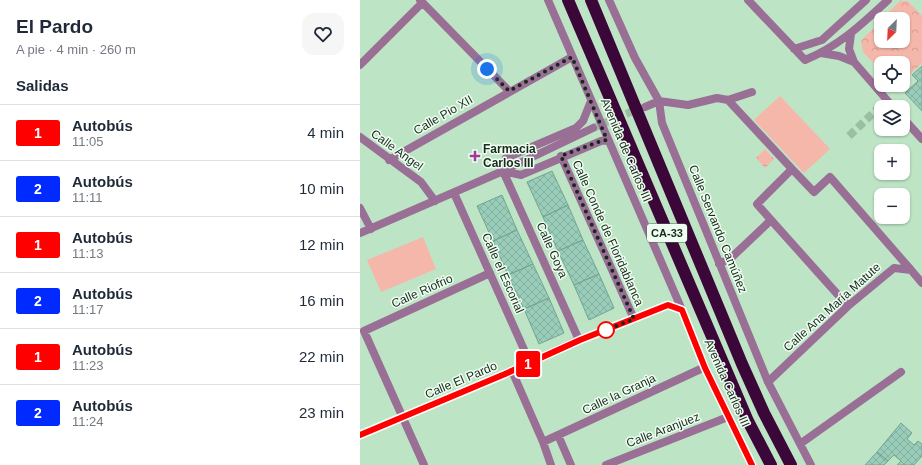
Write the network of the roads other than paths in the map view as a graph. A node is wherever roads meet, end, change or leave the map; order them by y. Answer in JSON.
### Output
{"nodes":[{"id":1,"x":548,"y":0,"type":"edge"},
{"id":2,"x":568,"y":0,"type":"edge"},
{"id":3,"x":591,"y":0,"type":"edge"},
{"id":4,"x":609,"y":0,"type":"edge"},
{"id":5,"x":748,"y":0,"type":"edge"},
{"id":6,"x":866,"y":0,"type":"edge"},
{"id":7,"x":888,"y":0,"type":"edge"},
{"id":8,"x":421,"y":2,"type":"edge"},
{"id":9,"x":851,"y":34,"type":"junction"},
{"id":10,"x":794,"y":49,"type":"junction"},
{"id":11,"x":821,"y":53,"type":"junction"},
{"id":12,"x":572,"y":57,"type":"junction"},
{"id":13,"x":854,"y":62,"type":"junction"},
{"id":14,"x":360,"y":65,"type":"edge"},
{"id":15,"x":509,"y":91,"type":"junction"},
{"id":16,"x":752,"y":92,"type":"dead end"},
{"id":17,"x":728,"y":100,"type":"junction"},
{"id":18,"x":887,"y":100,"type":"edge"},
{"id":19,"x":591,"y":101,"type":"junction"},
{"id":20,"x":659,"y":101,"type":"junction"},
{"id":21,"x":645,"y":107,"type":"tunnel mouth"},
{"id":22,"x":910,"y":126,"type":"edge"},
{"id":23,"x":593,"y":128,"type":"tunnel mouth"},
{"id":24,"x":360,"y":137,"type":"edge"},
{"id":25,"x":922,"y":139,"type":"edge"},
{"id":26,"x":607,"y":140,"type":"junction"},
{"id":27,"x":561,"y":156,"type":"junction"},
{"id":28,"x":389,"y":160,"type":"junction"},
{"id":29,"x":792,"y":169,"type":"junction"},
{"id":30,"x":503,"y":171,"type":"junction"},
{"id":31,"x":454,"y":193,"type":"junction"},
{"id":32,"x":435,"y":201,"type":"junction"},
{"id":33,"x":360,"y":208,"type":"edge"},
{"id":34,"x":771,"y":220,"type":"junction"},
{"id":35,"x":370,"y":229,"type":"junction"},
{"id":36,"x":360,"y":233,"type":"edge"},
{"id":37,"x":719,"y":264,"type":"junction"},
{"id":38,"x":911,"y":270,"type":"junction"},
{"id":39,"x":490,"y":273,"type":"junction"},
{"id":40,"x":922,"y":282,"type":"edge"},
{"id":41,"x":848,"y":306,"type":"junction"},
{"id":42,"x":682,"y":310,"type":"junction"},
{"id":43,"x":634,"y":319,"type":"junction"},
{"id":44,"x":580,"y":340,"type":"junction"},
{"id":45,"x":530,"y":363,"type":"junction"},
{"id":46,"x":705,"y":368,"type":"junction"},
{"id":47,"x":512,"y":371,"type":"junction"},
{"id":48,"x":901,"y":372,"type":"dead end"},
{"id":49,"x":768,"y":382,"type":"junction"},
{"id":50,"x":404,"y":418,"type":"junction"},
{"id":51,"x":728,"y":418,"type":"junction"},
{"id":52,"x":360,"y":435,"type":"edge"},
{"id":53,"x":558,"y":435,"type":"junction"},
{"id":54,"x":543,"y":442,"type":"junction"},
{"id":55,"x":800,"y":444,"type":"junction"},
{"id":56,"x":424,"y":465,"type":"edge"},
{"id":57,"x":551,"y":465,"type":"edge"},
{"id":58,"x":571,"y":465,"type":"edge"},
{"id":59,"x":606,"y":465,"type":"edge"},
{"id":60,"x":752,"y":465,"type":"edge"},
{"id":61,"x":771,"y":465,"type":"edge"},
{"id":62,"x":791,"y":465,"type":"edge"},
{"id":63,"x":811,"y":465,"type":"edge"}],
"edges":[{"from":1,"to":12,"type":"street","name":"Avenida de Carlos III"},
{"from":2,"to":61,"type":"highway","number":"CA-33"},
{"from":3,"to":62,"type":"highway","number":"CA-33"},
{"from":4,"to":20,"type":"street","name":"Calle Servando Camúñez"},
{"from":5,"to":10,"type":"street"},
{"from":6,"to":10,"type":"street"},
{"from":7,"to":9,"type":"street"},
{"from":8,"to":14,"type":"street"},
{"from":8,"to":15,"type":"street"},
{"from":9,"to":11,"type":"street"},
{"from":9,"to":13,"type":"street"},
{"from":10,"to":11,"type":"street"},
{"from":11,"to":13,"type":"street"},
{"from":12,"to":15,"type":"street","name":"Calle Pio XII"},
{"from":12,"to":19,"type":"street","name":"Avenida de Carlos III"},
{"from":13,"to":18,"type":"street"},
{"from":15,"to":28,"type":"street","name":"Calle Pio XII"},
{"from":16,"to":17,"type":"street"},
{"from":17,"to":20,"type":"street"},
{"from":17,"to":29,"type":"street"},
{"from":19,"to":26,"type":"street","name":"Avenida de Carlos III"},
{"from":19,"to":30,"type":"street"},
{"from":20,"to":21,"type":"street"},
{"from":20,"to":37,"type":"street","name":"Calle Servando Camúñez"},
{"from":22,"to":25,"type":"street"},
{"from":23,"to":30,"type":"street"},
{"from":24,"to":28,"type":"street","name":"Calle Angel"},
{"from":26,"to":27,"type":"street"},
{"from":26,"to":42,"type":"street","name":"Avenida de Carlos III"},
{"from":27,"to":30,"type":"street"},
{"from":27,"to":43,"type":"street","name":"Calle Conde de Floridablanca"},
{"from":28,"to":32,"type":"street","name":"Calle Angel"},
{"from":29,"to":34,"type":"street"},
{"from":29,"to":38,"type":"street"},
{"from":30,"to":31,"type":"street"},
{"from":30,"to":44,"type":"street","name":"Calle Goya"},
{"from":31,"to":32,"type":"street"},
{"from":31,"to":39,"type":"street","name":"Calle el Escorial"},
{"from":32,"to":35,"type":"street"},
{"from":33,"to":35,"type":"street"},
{"from":34,"to":37,"type":"street"},
{"from":34,"to":41,"type":"street"},
{"from":35,"to":36,"type":"street"},
{"from":37,"to":49,"type":"street","name":"Calle Servando Camúñez"},
{"from":38,"to":40,"type":"street"},
{"from":38,"to":41,"type":"street","name":"Calle Ana María Matute"},
{"from":39,"to":45,"type":"street","name":"Calle el Escorial"},
{"from":39,"to":50,"type":"street","name":"Calle Riofrio"},
{"from":41,"to":49,"type":"street","name":"Calle Ana María Matute"},
{"from":42,"to":43,"type":"street","name":"Calle El Pardo"},
{"from":42,"to":46,"type":"street","name":"Avenida Carlos III"},
{"from":43,"to":44,"type":"street","name":"Calle El Pardo"},
{"from":44,"to":45,"type":"street","name":"Calle El Pardo"},
{"from":45,"to":47,"type":"street","name":"Calle El Pardo"},
{"from":46,"to":51,"type":"street","name":"Avenida Carlos III"},
{"from":46,"to":53,"type":"street","name":"Calle la Granja"},
{"from":47,"to":50,"type":"street","name":"Calle El Pardo"},
{"from":47,"to":54,"type":"street"},
{"from":48,"to":55,"type":"street"},
{"from":49,"to":55,"type":"street","name":"Calle Servando Camúñez"},
{"from":50,"to":52,"type":"street","name":"Calle El Pardo"},
{"from":50,"to":56,"type":"street"},
{"from":51,"to":59,"type":"street","name":"Calle Aranjuez"},
{"from":51,"to":60,"type":"street","name":"Avenida Carlos III"},
{"from":53,"to":54,"type":"street","name":"Calle la Granja"},
{"from":53,"to":58,"type":"street"},
{"from":54,"to":57,"type":"street"},
{"from":55,"to":63,"type":"street","name":"Calle Servando Camúñez"}]}
